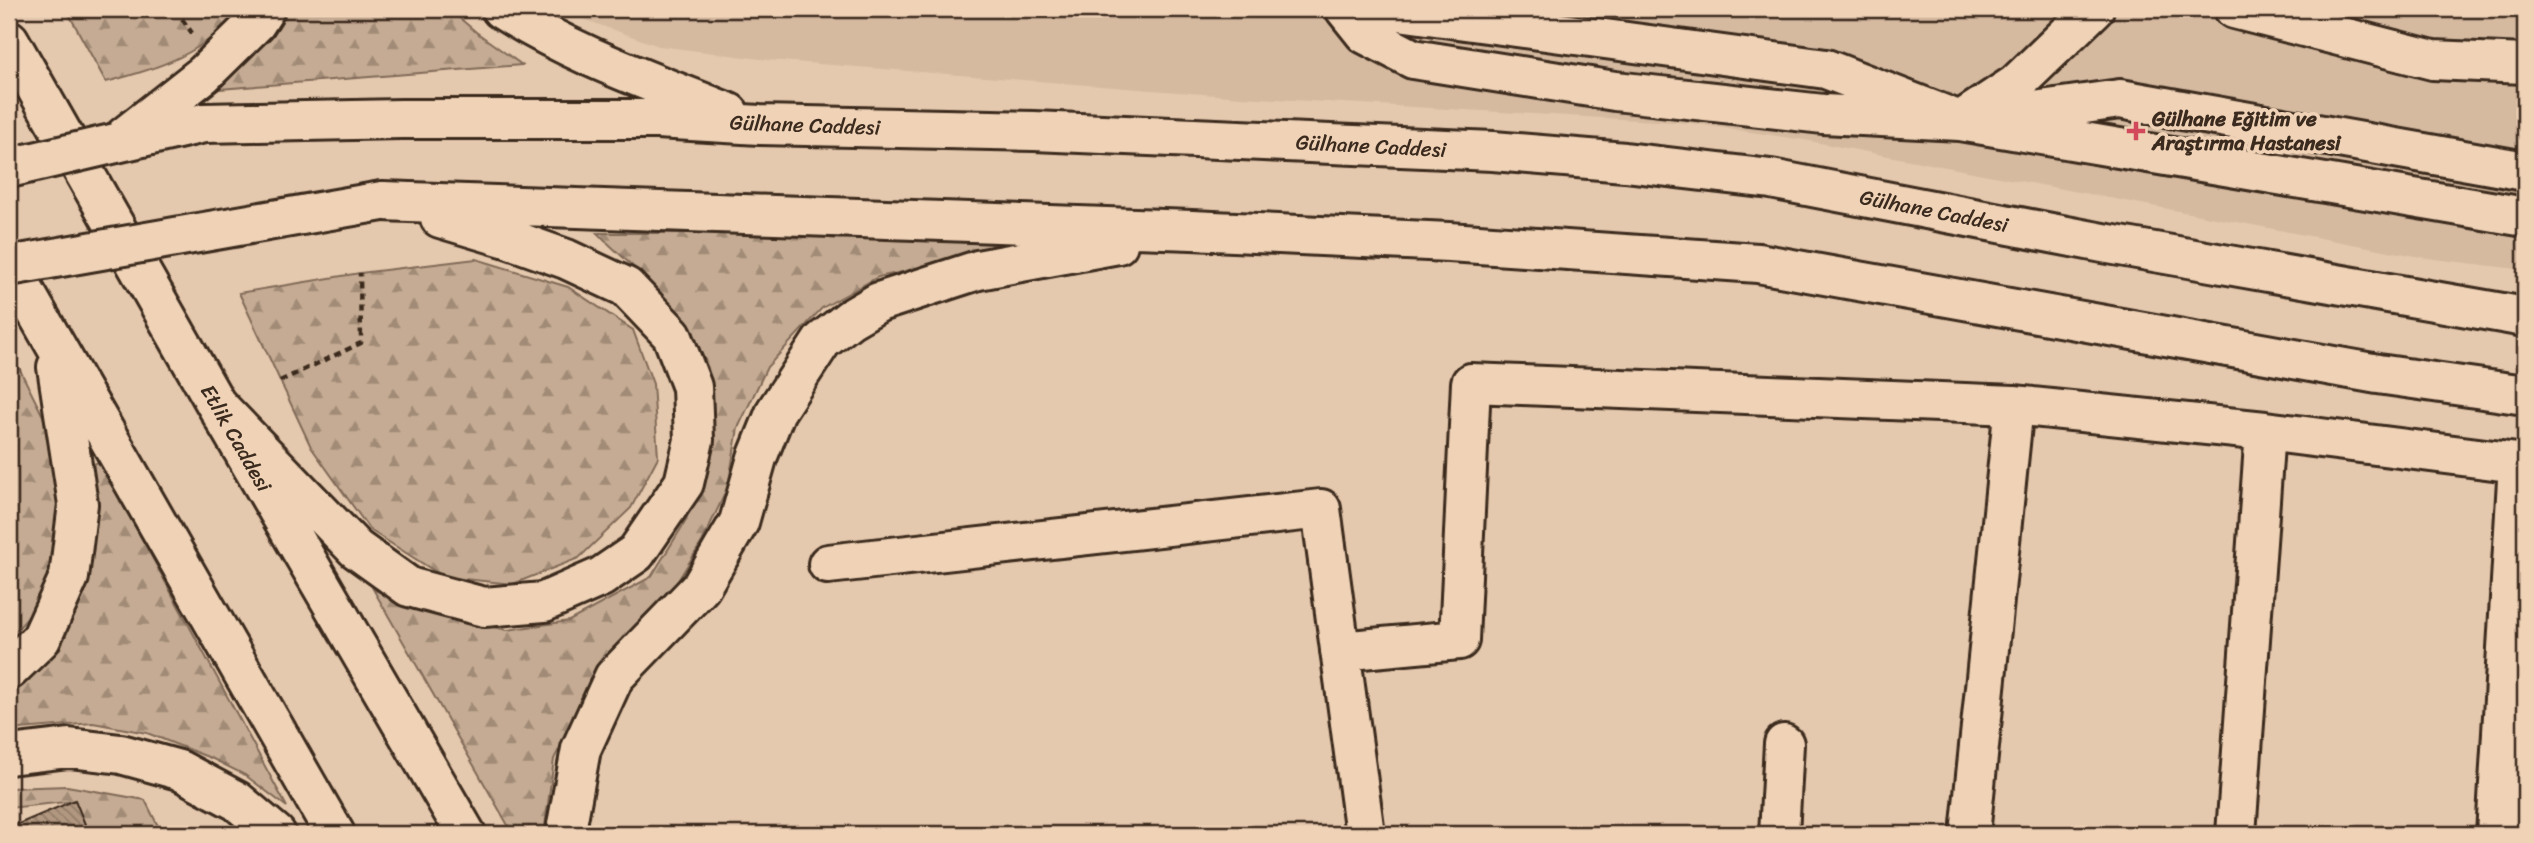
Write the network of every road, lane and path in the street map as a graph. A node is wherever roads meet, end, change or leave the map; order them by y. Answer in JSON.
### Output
{"nodes":[{"id":1,"x":175,"y":9,"type":"edge"},
{"id":2,"x":265,"y":9,"type":"edge"},
{"id":3,"x":501,"y":9,"type":"edge"},
{"id":4,"x":1345,"y":9,"type":"edge"},
{"id":5,"x":1384,"y":9,"type":"edge"},
{"id":6,"x":2094,"y":9,"type":"edge"},
{"id":7,"x":2234,"y":9,"type":"edge"},
{"id":8,"x":9,"y":25,"type":"edge"},
{"id":9,"x":194,"y":36,"type":"dead end"},
{"id":10,"x":17,"y":55,"type":"edge"},
{"id":11,"x":2525,"y":64,"type":"edge"},
{"id":12,"x":1959,"y":121,"type":"junction"},
{"id":13,"x":760,"y":125,"type":"junction"},
{"id":14,"x":116,"y":143,"type":"junction"},
{"id":15,"x":9,"y":168,"type":"edge"},
{"id":16,"x":2525,"y":171,"type":"edge"},
{"id":17,"x":382,"y":201,"type":"junction"},
{"id":18,"x":2525,"y":217,"type":"edge"},
{"id":19,"x":1192,"y":230,"type":"junction"},
{"id":20,"x":9,"y":265,"type":"edge"},
{"id":21,"x":360,"y":273,"type":"dead end"},
{"id":22,"x":2525,"y":317,"type":"edge"},
{"id":23,"x":53,"y":344,"type":"junction"},
{"id":24,"x":20,"y":370,"type":"dead end"},
{"id":25,"x":9,"y":374,"type":"edge"},
{"id":26,"x":280,"y":381,"type":"dead end"},
{"id":27,"x":2525,"y":395,"type":"edge"},
{"id":28,"x":216,"y":404,"type":"junction"},
{"id":29,"x":2014,"y":405,"type":"junction"},
{"id":30,"x":2265,"y":431,"type":"junction"},
{"id":31,"x":2522,"y":463,"type":"edge"},
{"id":32,"x":828,"y":564,"type":"dead end"},
{"id":33,"x":1340,"y":651,"type":"junction"},
{"id":34,"x":9,"y":670,"type":"edge"},
{"id":35,"x":1784,"y":744,"type":"dead end"},
{"id":36,"x":9,"y":755,"type":"edge"},
{"id":37,"x":276,"y":834,"type":"edge"},
{"id":38,"x":335,"y":834,"type":"edge"},
{"id":39,"x":466,"y":834,"type":"edge"},
{"id":40,"x":568,"y":834,"type":"edge"},
{"id":41,"x":1364,"y":834,"type":"edge"},
{"id":42,"x":1779,"y":834,"type":"edge"},
{"id":43,"x":1970,"y":834,"type":"edge"},
{"id":44,"x":2236,"y":834,"type":"edge"},
{"id":45,"x":2496,"y":834,"type":"edge"}],
"edges":[{"from":1,"to":9,"type":"path"},
{"from":2,"to":14,"type":"main road"},
{"from":3,"to":13,"type":"main road"},
{"from":4,"to":12,"type":"main road"},
{"from":5,"to":12,"type":"main road"},
{"from":6,"to":12,"type":"main road"},
{"from":7,"to":11,"type":"main road"},
{"from":8,"to":10,"type":"main road","name":"Etlik Caddesi"},
{"from":10,"to":28,"type":"main road","name":"Etlik Caddesi"},
{"from":12,"to":16,"type":"main road"},
{"from":12,"to":18,"type":"main road"},
{"from":13,"to":14,"type":"main road","name":"Gülhane Caddesi"},
{"from":13,"to":22,"type":"main road","name":"Gülhane Caddesi"},
{"from":14,"to":15,"type":"main road","name":"Gülhane Caddesi","bridge":true},
{"from":17,"to":19,"type":"main road"},
{"from":17,"to":20,"type":"main road","bridge":true},
{"from":17,"to":28,"type":"main road"},
{"from":19,"to":27,"type":"main road"},
{"from":19,"to":40,"type":"main road"},
{"from":20,"to":23,"type":"main road"},
{"from":21,"to":26,"type":"path"},
{"from":23,"to":34,"type":"main road"},
{"from":23,"to":38,"type":"main road"},
{"from":24,"to":25,"type":"path"},
{"from":28,"to":39,"type":"main road","name":"Etlik Caddesi"},
{"from":29,"to":30,"type":"main road"},
{"from":29,"to":33,"type":"main road"},
{"from":29,"to":43,"type":"main road"},
{"from":30,"to":31,"type":"main road"},
{"from":30,"to":44,"type":"main road"},
{"from":31,"to":45,"type":"main road"},
{"from":32,"to":33,"type":"main road"},
{"from":33,"to":41,"type":"main road"},
{"from":35,"to":42,"type":"main road"},
{"from":36,"to":37,"type":"main road"}]}
